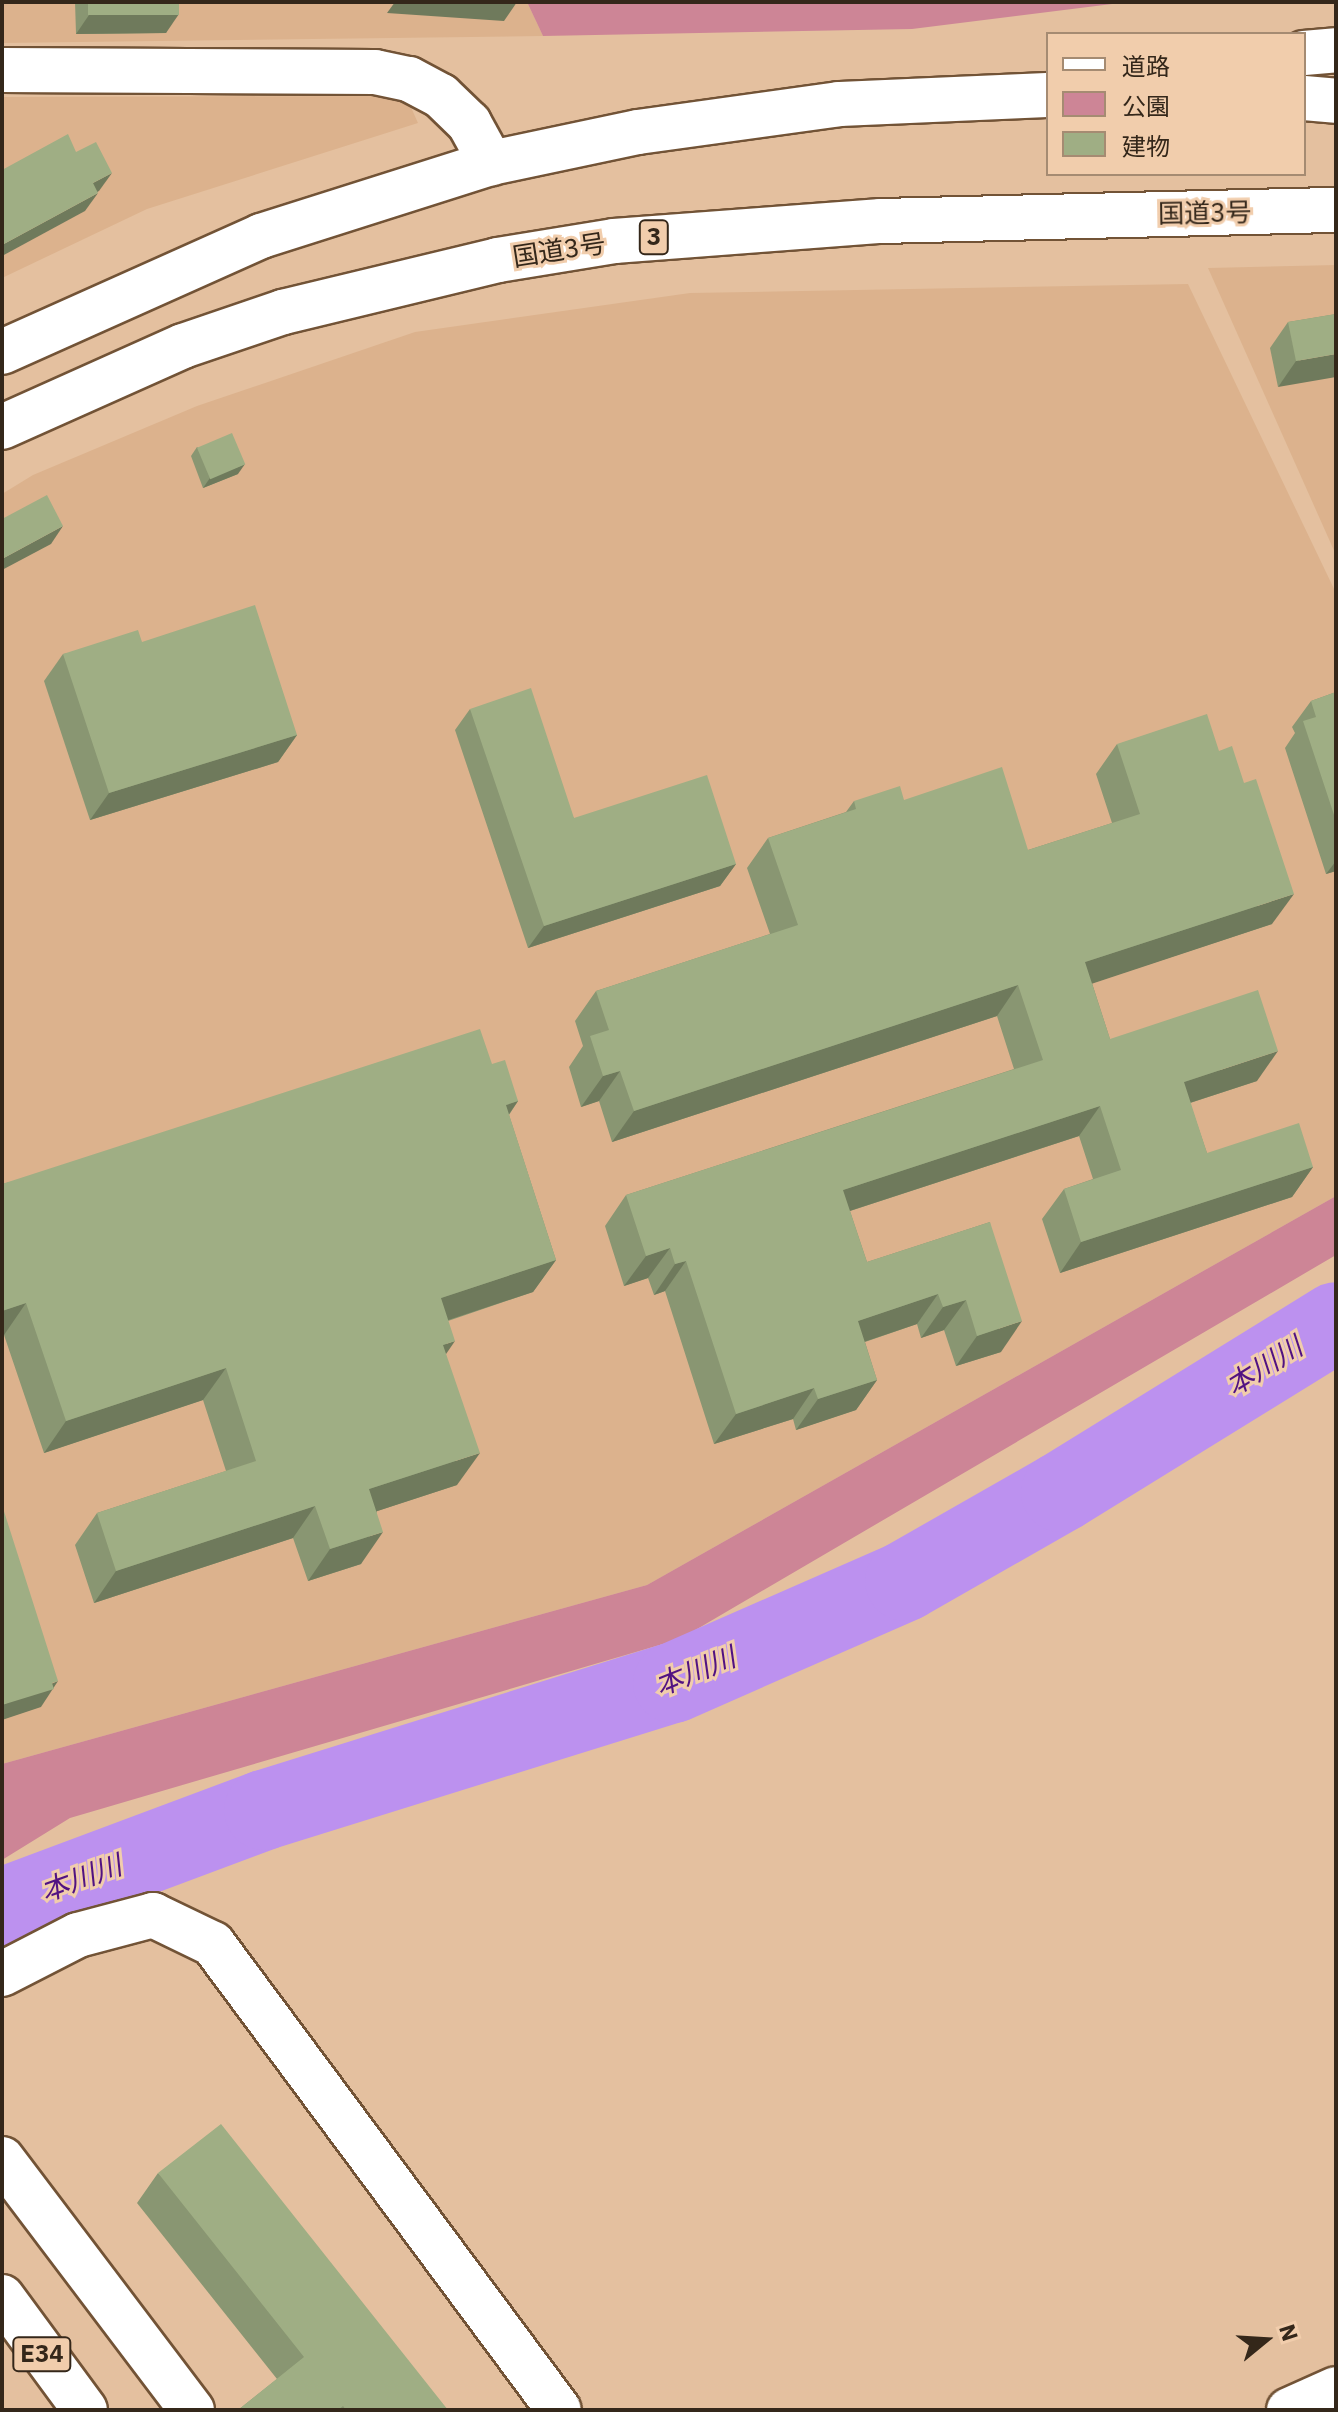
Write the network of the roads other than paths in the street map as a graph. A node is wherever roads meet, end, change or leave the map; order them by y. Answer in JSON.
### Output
{"nodes":[{"id":1,"x":1336,"y":50,"type":"edge"},
{"id":2,"x":1306,"y":53,"type":"edge"},
{"id":3,"x":2,"y":70,"type":"edge"},
{"id":4,"x":1046,"y":76,"type":"edge"},
{"id":5,"x":1306,"y":86,"type":"edge"},
{"id":6,"x":1336,"y":87,"type":"edge"},
{"id":7,"x":1046,"y":95,"type":"edge"},
{"id":8,"x":1306,"y":98,"type":"edge"},
{"id":9,"x":1336,"y":101,"type":"edge"},
{"id":10,"x":839,"y":104,"type":"junction"},
{"id":11,"x":491,"y":163,"type":"junction"},
{"id":12,"x":1336,"y":210,"type":"edge"},
{"id":13,"x":2,"y":352,"type":"edge"},
{"id":14,"x":2,"y":427,"type":"edge"},
{"id":15,"x":2,"y":1974,"type":"edge"},
{"id":16,"x":2,"y":2159,"type":"edge"},
{"id":17,"x":2,"y":2297,"type":"edge"},
{"id":18,"x":1336,"y":2389,"type":"edge"},
{"id":19,"x":85,"y":2410,"type":"edge"},
{"id":20,"x":192,"y":2410,"type":"edge"},
{"id":21,"x":559,"y":2410,"type":"edge"},
{"id":22,"x":1289,"y":2410,"type":"edge"}],
"edges":[{"from":1,"to":2,"type":"main road"},
{"from":3,"to":11,"type":"main road"},
{"from":4,"to":10,"type":"main road"},
{"from":5,"to":6,"type":"main road"},
{"from":7,"to":10,"type":"main road"},
{"from":8,"to":9,"type":"main road"},
{"from":10,"to":11,"type":"main road"},
{"from":11,"to":13,"type":"main road"},
{"from":12,"to":14,"type":"main road","name":"国道3号","number":"3"},
{"from":15,"to":21,"type":"main road"},
{"from":16,"to":20,"type":"main road"},
{"from":17,"to":19,"type":"main road","number":"E34"},
{"from":18,"to":22,"type":"main road"}]}
